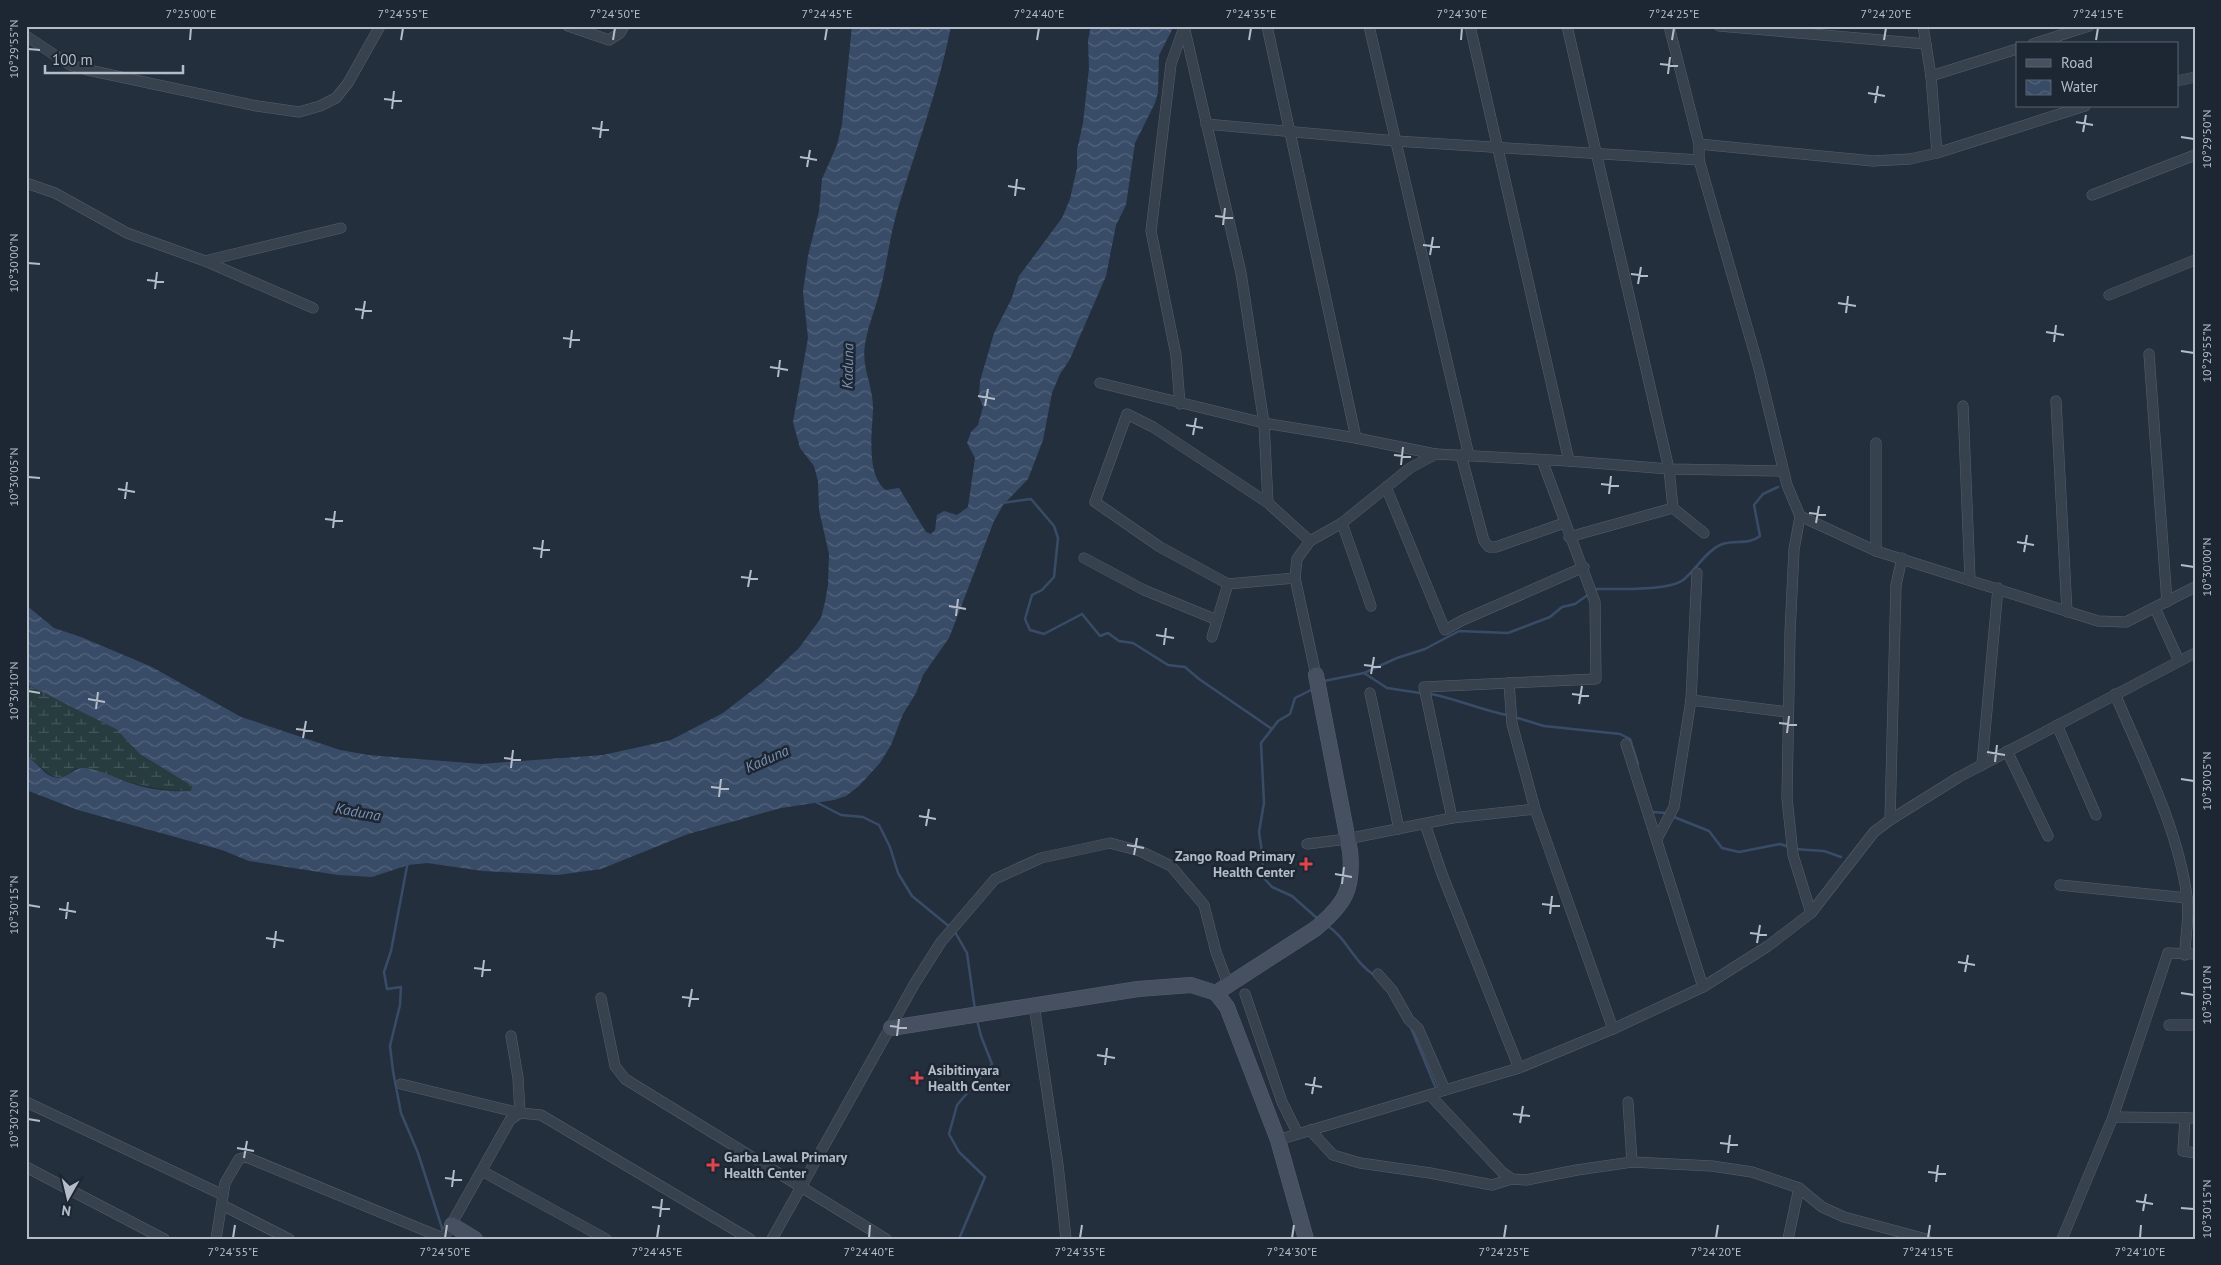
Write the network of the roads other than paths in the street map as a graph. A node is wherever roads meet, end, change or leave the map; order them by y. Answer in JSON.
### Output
{"nodes":[{"id":1,"x":380,"y":26,"type":"edge"},
{"id":2,"x":568,"y":26,"type":"edge"},
{"id":3,"x":624,"y":26,"type":"edge"},
{"id":4,"x":1184,"y":26,"type":"edge"},
{"id":5,"x":1267,"y":26,"type":"edge"},
{"id":6,"x":1369,"y":26,"type":"edge"},
{"id":7,"x":1470,"y":26,"type":"edge"},
{"id":8,"x":1567,"y":26,"type":"edge"},
{"id":9,"x":1669,"y":26,"type":"edge"},
{"id":10,"x":1719,"y":26,"type":"edge"},
{"id":11,"x":1923,"y":26,"type":"edge"},
{"id":12,"x":2089,"y":26,"type":"edge"},
{"id":13,"x":1781,"y":29,"type":"edge"},
{"id":14,"x":26,"y":36,"type":"edge"},
{"id":15,"x":2039,"y":42,"type":"edge"},
{"id":16,"x":1926,"y":44,"type":"junction"},
{"id":17,"x":2016,"y":49,"type":"edge"},
{"id":18,"x":1931,"y":76,"type":"junction"},
{"id":19,"x":2195,"y":77,"type":"edge"},
{"id":20,"x":2178,"y":81,"type":"edge"},
{"id":21,"x":2079,"y":108,"type":"edge"},
{"id":22,"x":1206,"y":124,"type":"junction"},
{"id":23,"x":1289,"y":131,"type":"junction"},
{"id":24,"x":1396,"y":141,"type":"junction"},
{"id":25,"x":1699,"y":144,"type":"junction"},
{"id":26,"x":1497,"y":147,"type":"junction"},
{"id":27,"x":1595,"y":153,"type":"junction"},
{"id":28,"x":1937,"y":153,"type":"junction"},
{"id":29,"x":2195,"y":155,"type":"edge"},
{"id":30,"x":1699,"y":160,"type":"junction"},
{"id":31,"x":26,"y":183,"type":"edge"},
{"id":32,"x":2092,"y":195,"type":"dead end"},
{"id":33,"x":341,"y":228,"type":"dead end"},
{"id":34,"x":2195,"y":260,"type":"edge"},
{"id":35,"x":204,"y":261,"type":"junction"},
{"id":36,"x":2109,"y":295,"type":"dead end"},
{"id":37,"x":313,"y":308,"type":"dead end"},
{"id":38,"x":2149,"y":354,"type":"dead end"},
{"id":39,"x":1100,"y":383,"type":"dead end"},
{"id":40,"x":2056,"y":401,"type":"dead end"},
{"id":41,"x":1180,"y":404,"type":"junction"},
{"id":42,"x":1964,"y":406,"type":"dead end"},
{"id":43,"x":1264,"y":424,"type":"junction"},
{"id":44,"x":1356,"y":438,"type":"junction"},
{"id":45,"x":1876,"y":443,"type":"dead end"},
{"id":46,"x":1436,"y":454,"type":"junction"},
{"id":47,"x":1465,"y":456,"type":"junction"},
{"id":48,"x":1542,"y":460,"type":"junction"},
{"id":49,"x":1568,"y":461,"type":"junction"},
{"id":50,"x":1668,"y":469,"type":"junction"},
{"id":51,"x":1783,"y":471,"type":"junction"},
{"id":52,"x":1386,"y":487,"type":"junction"},
{"id":53,"x":1268,"y":503,"type":"junction"},
{"id":54,"x":1672,"y":508,"type":"junction"},
{"id":55,"x":1800,"y":516,"type":"junction"},
{"id":56,"x":1342,"y":523,"type":"junction"},
{"id":57,"x":1564,"y":523,"type":"junction"},
{"id":58,"x":1704,"y":533,"type":"dead end"},
{"id":59,"x":1569,"y":536,"type":"junction"},
{"id":60,"x":1310,"y":540,"type":"junction"},
{"id":61,"x":1876,"y":551,"type":"junction"},
{"id":62,"x":1084,"y":558,"type":"dead end"},
{"id":63,"x":1902,"y":558,"type":"junction"},
{"id":64,"x":1584,"y":567,"type":"junction"},
{"id":65,"x":1697,"y":573,"type":"dead end"},
{"id":66,"x":1295,"y":578,"type":"junction"},
{"id":67,"x":1970,"y":579,"type":"junction"},
{"id":68,"x":1228,"y":584,"type":"junction"},
{"id":69,"x":2195,"y":587,"type":"edge"},
{"id":70,"x":1998,"y":588,"type":"junction"},
{"id":71,"x":2166,"y":602,"type":"junction"},
{"id":72,"x":1371,"y":606,"type":"dead end"},
{"id":73,"x":2155,"y":608,"type":"junction"},
{"id":74,"x":2067,"y":612,"type":"junction"},
{"id":75,"x":1218,"y":620,"type":"junction"},
{"id":76,"x":1212,"y":637,"type":"dead end"},
{"id":77,"x":2195,"y":653,"type":"edge"},
{"id":78,"x":2179,"y":661,"type":"junction"},
{"id":79,"x":1316,"y":676,"type":"joint"},
{"id":80,"x":1509,"y":683,"type":"junction"},
{"id":81,"x":1370,"y":693,"type":"dead end"},
{"id":82,"x":2115,"y":694,"type":"junction"},
{"id":83,"x":1691,"y":700,"type":"junction"},
{"id":84,"x":1787,"y":712,"type":"junction"},
{"id":85,"x":2057,"y":725,"type":"junction"},
{"id":86,"x":1626,"y":744,"type":"dead end"},
{"id":87,"x":2007,"y":751,"type":"junction"},
{"id":88,"x":1982,"y":765,"type":"junction"},
{"id":89,"x":1535,"y":809,"type":"junction"},
{"id":90,"x":2096,"y":815,"type":"dead end"},
{"id":91,"x":1452,"y":818,"type":"junction"},
{"id":92,"x":1890,"y":820,"type":"junction"},
{"id":93,"x":1425,"y":824,"type":"junction"},
{"id":94,"x":1399,"y":829,"type":"junction"},
{"id":95,"x":2048,"y":836,"type":"dead end"},
{"id":96,"x":1347,"y":839,"type":"junction"},
{"id":97,"x":1657,"y":839,"type":"junction"},
{"id":98,"x":1307,"y":844,"type":"dead end"},
{"id":99,"x":2060,"y":885,"type":"dead end"},
{"id":100,"x":2187,"y":898,"type":"junction"},
{"id":101,"x":1811,"y":913,"type":"junction"},
{"id":102,"x":2190,"y":954,"type":"edge"},
{"id":103,"x":1378,"y":974,"type":"dead end"},
{"id":104,"x":1704,"y":987,"type":"junction"},
{"id":105,"x":1222,"y":989,"type":"junction"},
{"id":106,"x":1245,"y":994,"type":"dead end"},
{"id":107,"x":601,"y":998,"type":"dead end"},
{"id":108,"x":1034,"y":1005,"type":"junction"},
{"id":109,"x":2169,"y":1025,"type":"dead end"},
{"id":110,"x":2195,"y":1025,"type":"edge"},
{"id":111,"x":892,"y":1028,"type":"junction"},
{"id":112,"x":1613,"y":1029,"type":"junction"},
{"id":113,"x":511,"y":1036,"type":"dead end"},
{"id":114,"x":1519,"y":1068,"type":"junction"},
{"id":115,"x":401,"y":1084,"type":"dead end"},
{"id":116,"x":1445,"y":1090,"type":"junction"},
{"id":117,"x":1430,"y":1095,"type":"junction"},
{"id":118,"x":26,"y":1102,"type":"edge"},
{"id":119,"x":1628,"y":1102,"type":"dead end"},
{"id":120,"x":520,"y":1112,"type":"junction"},
{"id":121,"x":2113,"y":1117,"type":"junction"},
{"id":122,"x":2190,"y":1118,"type":"edge"},
{"id":123,"x":1310,"y":1130,"type":"junction"},
{"id":124,"x":1298,"y":1134,"type":"junction"},
{"id":125,"x":1278,"y":1140,"type":"junction"},
{"id":126,"x":2195,"y":1153,"type":"edge"},
{"id":127,"x":1632,"y":1162,"type":"junction"},
{"id":128,"x":26,"y":1166,"type":"edge"},
{"id":129,"x":482,"y":1171,"type":"junction"},
{"id":130,"x":1512,"y":1179,"type":"junction"},
{"id":131,"x":800,"y":1187,"type":"junction"},
{"id":132,"x":1798,"y":1188,"type":"junction"},
{"id":133,"x":222,"y":1200,"type":"junction"},
{"id":134,"x":452,"y":1225,"type":"junction"},
{"id":135,"x":164,"y":1239,"type":"edge"},
{"id":136,"x":216,"y":1239,"type":"edge"},
{"id":137,"x":289,"y":1239,"type":"edge"},
{"id":138,"x":443,"y":1239,"type":"edge"},
{"id":139,"x":475,"y":1239,"type":"edge"},
{"id":140,"x":606,"y":1239,"type":"edge"},
{"id":141,"x":750,"y":1239,"type":"edge"},
{"id":142,"x":772,"y":1239,"type":"edge"},
{"id":143,"x":886,"y":1239,"type":"edge"},
{"id":144,"x":1066,"y":1239,"type":"edge"},
{"id":145,"x":1306,"y":1239,"type":"edge"},
{"id":146,"x":1788,"y":1239,"type":"edge"},
{"id":147,"x":1926,"y":1239,"type":"edge"},
{"id":148,"x":2062,"y":1239,"type":"edge"}],
"edges":[{"from":1,"to":14,"type":"street"},
{"from":2,"to":3,"type":"street"},
{"from":4,"to":22,"type":"street"},
{"from":4,"to":41,"type":"street"},
{"from":5,"to":23,"type":"street"},
{"from":6,"to":24,"type":"street"},
{"from":7,"to":26,"type":"street"},
{"from":8,"to":27,"type":"street"},
{"from":9,"to":25,"type":"street"},
{"from":10,"to":13,"type":"street"},
{"from":11,"to":16,"type":"street"},
{"from":12,"to":15,"type":"street"},
{"from":13,"to":16,"type":"street"},
{"from":16,"to":18,"type":"street"},
{"from":17,"to":18,"type":"street"},
{"from":18,"to":28,"type":"street"},
{"from":19,"to":20,"type":"street"},
{"from":21,"to":28,"type":"street"},
{"from":22,"to":23,"type":"street"},
{"from":22,"to":43,"type":"street"},
{"from":23,"to":24,"type":"street"},
{"from":23,"to":44,"type":"street"},
{"from":24,"to":26,"type":"street"},
{"from":24,"to":47,"type":"street"},
{"from":25,"to":28,"type":"street"},
{"from":25,"to":30,"type":"street"},
{"from":26,"to":27,"type":"street"},
{"from":26,"to":49,"type":"street"},
{"from":27,"to":30,"type":"street"},
{"from":27,"to":50,"type":"street"},
{"from":29,"to":32,"type":"street"},
{"from":30,"to":51,"type":"street"},
{"from":31,"to":35,"type":"street"},
{"from":33,"to":35,"type":"street"},
{"from":34,"to":36,"type":"street"},
{"from":35,"to":37,"type":"street"},
{"from":38,"to":71,"type":"street"},
{"from":39,"to":41,"type":"street"},
{"from":40,"to":74,"type":"street"},
{"from":41,"to":43,"type":"street"},
{"from":42,"to":67,"type":"street"},
{"from":43,"to":44,"type":"street"},
{"from":43,"to":53,"type":"street"},
{"from":44,"to":46,"type":"street"},
{"from":45,"to":61,"type":"street"},
{"from":46,"to":47,"type":"street"},
{"from":46,"to":52,"type":"street"},
{"from":47,"to":48,"type":"street"},
{"from":47,"to":57,"type":"street"},
{"from":48,"to":49,"type":"street"},
{"from":48,"to":57,"type":"street"},
{"from":49,"to":50,"type":"street"},
{"from":50,"to":51,"type":"street"},
{"from":50,"to":54,"type":"street"},
{"from":51,"to":55,"type":"street"},
{"from":52,"to":56,"type":"street"},
{"from":52,"to":64,"type":"street"},
{"from":53,"to":60,"type":"street"},
{"from":53,"to":68,"type":"street"},
{"from":54,"to":58,"type":"street"},
{"from":54,"to":59,"type":"street"},
{"from":55,"to":61,"type":"street"},
{"from":55,"to":84,"type":"street"},
{"from":56,"to":60,"type":"street"},
{"from":56,"to":72,"type":"street"},
{"from":57,"to":59,"type":"street"},
{"from":59,"to":64,"type":"street"},
{"from":60,"to":66,"type":"street"},
{"from":61,"to":63,"type":"street"},
{"from":62,"to":75,"type":"street"},
{"from":63,"to":67,"type":"street"},
{"from":63,"to":92,"type":"street"},
{"from":64,"to":80,"type":"street"},
{"from":65,"to":83,"type":"street"},
{"from":66,"to":68,"type":"street"},
{"from":66,"to":79,"type":"street"},
{"from":67,"to":70,"type":"street"},
{"from":68,"to":75,"type":"street"},
{"from":69,"to":71,"type":"street"},
{"from":70,"to":74,"type":"street"},
{"from":70,"to":88,"type":"street"},
{"from":71,"to":73,"type":"street"},
{"from":73,"to":74,"type":"street"},
{"from":73,"to":78,"type":"street"},
{"from":75,"to":76,"type":"street"},
{"from":77,"to":78,"type":"street"},
{"from":78,"to":82,"type":"street"},
{"from":79,"to":96,"type":"street"},
{"from":80,"to":89,"type":"street"},
{"from":80,"to":91,"type":"street"},
{"from":81,"to":94,"type":"street"},
{"from":82,"to":85,"type":"street"},
{"from":82,"to":100,"type":"street"},
{"from":83,"to":84,"type":"street"},
{"from":83,"to":97,"type":"street"},
{"from":84,"to":101,"type":"street"},
{"from":85,"to":87,"type":"street"},
{"from":85,"to":90,"type":"street"},
{"from":86,"to":97,"type":"street"},
{"from":87,"to":88,"type":"street"},
{"from":87,"to":95,"type":"street"},
{"from":88,"to":92,"type":"street"},
{"from":89,"to":91,"type":"street"},
{"from":89,"to":112,"type":"street"},
{"from":91,"to":93,"type":"street"},
{"from":92,"to":101,"type":"street"},
{"from":93,"to":94,"type":"street"},
{"from":93,"to":114,"type":"street"},
{"from":94,"to":96,"type":"street"},
{"from":96,"to":98,"type":"street"},
{"from":96,"to":105,"type":"street"},
{"from":97,"to":104,"type":"street"},
{"from":99,"to":100,"type":"street"},
{"from":100,"to":102,"type":"street"},
{"from":101,"to":104,"type":"street"},
{"from":102,"to":121,"type":"street"},
{"from":103,"to":116,"type":"street"},
{"from":104,"to":112,"type":"street"},
{"from":105,"to":108,"type":"street"},
{"from":105,"to":111,"type":"street"},
{"from":105,"to":125,"type":"street"},
{"from":106,"to":124,"type":"street"},
{"from":107,"to":131,"type":"street"},
{"from":108,"to":111,"type":"street"},
{"from":108,"to":144,"type":"street"},
{"from":109,"to":110,"type":"street"},
{"from":111,"to":131,"type":"street"},
{"from":112,"to":114,"type":"street"},
{"from":113,"to":120,"type":"street"},
{"from":114,"to":116,"type":"street"},
{"from":115,"to":120,"type":"street"},
{"from":116,"to":117,"type":"street"},
{"from":117,"to":123,"type":"street"},
{"from":117,"to":130,"type":"street"},
{"from":118,"to":133,"type":"street"},
{"from":119,"to":127,"type":"street"},
{"from":120,"to":129,"type":"street"},
{"from":120,"to":141,"type":"street"},
{"from":121,"to":122,"type":"street"},
{"from":121,"to":148,"type":"street"},
{"from":122,"to":126,"type":"street"},
{"from":123,"to":124,"type":"street"},
{"from":123,"to":130,"type":"street"},
{"from":124,"to":125,"type":"street"},
{"from":125,"to":145,"type":"street"},
{"from":127,"to":130,"type":"street"},
{"from":127,"to":132,"type":"street"},
{"from":128,"to":135,"type":"street"},
{"from":129,"to":134,"type":"street"},
{"from":129,"to":140,"type":"street"},
{"from":131,"to":142,"type":"street"},
{"from":131,"to":143,"type":"street"},
{"from":132,"to":146,"type":"street"},
{"from":132,"to":147,"type":"street"},
{"from":133,"to":136,"type":"street"},
{"from":133,"to":137,"type":"street"},
{"from":133,"to":138,"type":"street"},
{"from":134,"to":138,"type":"street"},
{"from":134,"to":139,"type":"street"}]}
